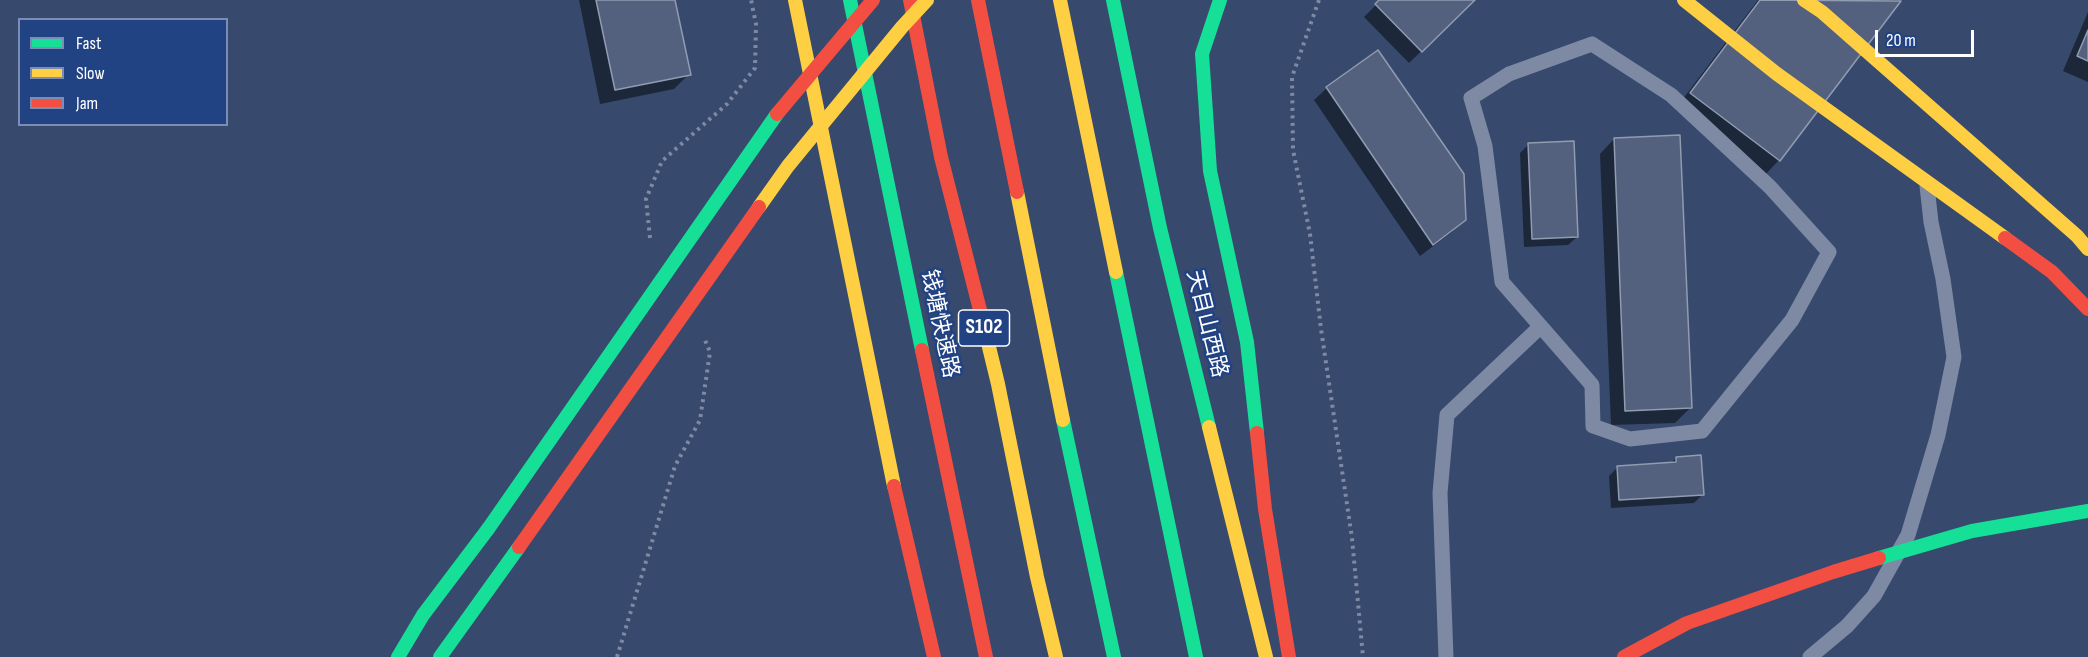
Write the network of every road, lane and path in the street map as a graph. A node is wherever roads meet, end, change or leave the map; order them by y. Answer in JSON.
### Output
{"nodes":[{"id":1,"x":795,"y":0,"type":"edge"},
{"id":2,"x":850,"y":0,"type":"edge"},
{"id":3,"x":873,"y":0,"type":"edge"},
{"id":4,"x":910,"y":0,"type":"edge"},
{"id":5,"x":927,"y":0,"type":"edge"},
{"id":6,"x":978,"y":0,"type":"edge"},
{"id":7,"x":1060,"y":0,"type":"edge"},
{"id":8,"x":1113,"y":0,"type":"edge"},
{"id":9,"x":1220,"y":0,"type":"edge"},
{"id":10,"x":1319,"y":0,"type":"edge"},
{"id":11,"x":1684,"y":0,"type":"edge"},
{"id":12,"x":1804,"y":0,"type":"edge"},
{"id":13,"x":1926,"y":182,"type":"junction"},
{"id":14,"x":2088,"y":249,"type":"edge"},
{"id":15,"x":2088,"y":309,"type":"edge"},
{"id":16,"x":1540,"y":327,"type":"junction"},
{"id":17,"x":998,"y":384,"type":"junction"},
{"id":18,"x":675,"y":466,"type":"dead end"},
{"id":19,"x":952,"y":492,"type":"junction"},
{"id":20,"x":2088,"y":511,"type":"edge"},
{"id":21,"x":1036,"y":633,"type":"dead end"},
{"id":22,"x":398,"y":657,"type":"edge"},
{"id":23,"x":440,"y":657,"type":"edge"},
{"id":24,"x":617,"y":657,"type":"edge"},
{"id":25,"x":934,"y":657,"type":"edge"},
{"id":26,"x":973,"y":657,"type":"edge"},
{"id":27,"x":986,"y":657,"type":"edge"},
{"id":28,"x":1056,"y":657,"type":"edge"},
{"id":29,"x":1114,"y":657,"type":"edge"},
{"id":30,"x":1196,"y":657,"type":"edge"},
{"id":31,"x":1266,"y":657,"type":"edge"},
{"id":32,"x":1289,"y":657,"type":"edge"},
{"id":33,"x":1363,"y":657,"type":"edge"},
{"id":34,"x":1446,"y":657,"type":"edge"},
{"id":35,"x":1624,"y":657,"type":"edge"},
{"id":36,"x":1810,"y":657,"type":"edge"}],
"edges":[{"from":1,"to":25,"type":"main road"},
{"from":2,"to":19,"type":"main road","name":"钱塘快速路"},
{"from":3,"to":22,"type":"main road","bridge":true},
{"from":4,"to":17,"type":"main road","number":"S102"},
{"from":5,"to":23,"type":"main road","bridge":true},
{"from":6,"to":29,"type":"main road","number":"S102"},
{"from":7,"to":30,"type":"main road"},
{"from":8,"to":31,"type":"main road","name":"天目山西路"},
{"from":9,"to":32,"type":"main road"},
{"from":10,"to":33,"type":"path"},
{"from":11,"to":13,"type":"main road"},
{"from":12,"to":14,"type":"main road"},
{"from":13,"to":15,"type":"main road"},
{"from":13,"to":36,"type":"lane"},
{"from":16,"to":16,"type":"lane"},
{"from":16,"to":34,"type":"lane"},
{"from":17,"to":21,"type":"main road"},
{"from":17,"to":28,"type":"main road","number":"S102"},
{"from":18,"to":24,"type":"path"},
{"from":19,"to":26,"type":"main road"},
{"from":19,"to":27,"type":"main road","name":"钱塘快速路"},
{"from":20,"to":35,"type":"main road","bridge":true}]}
